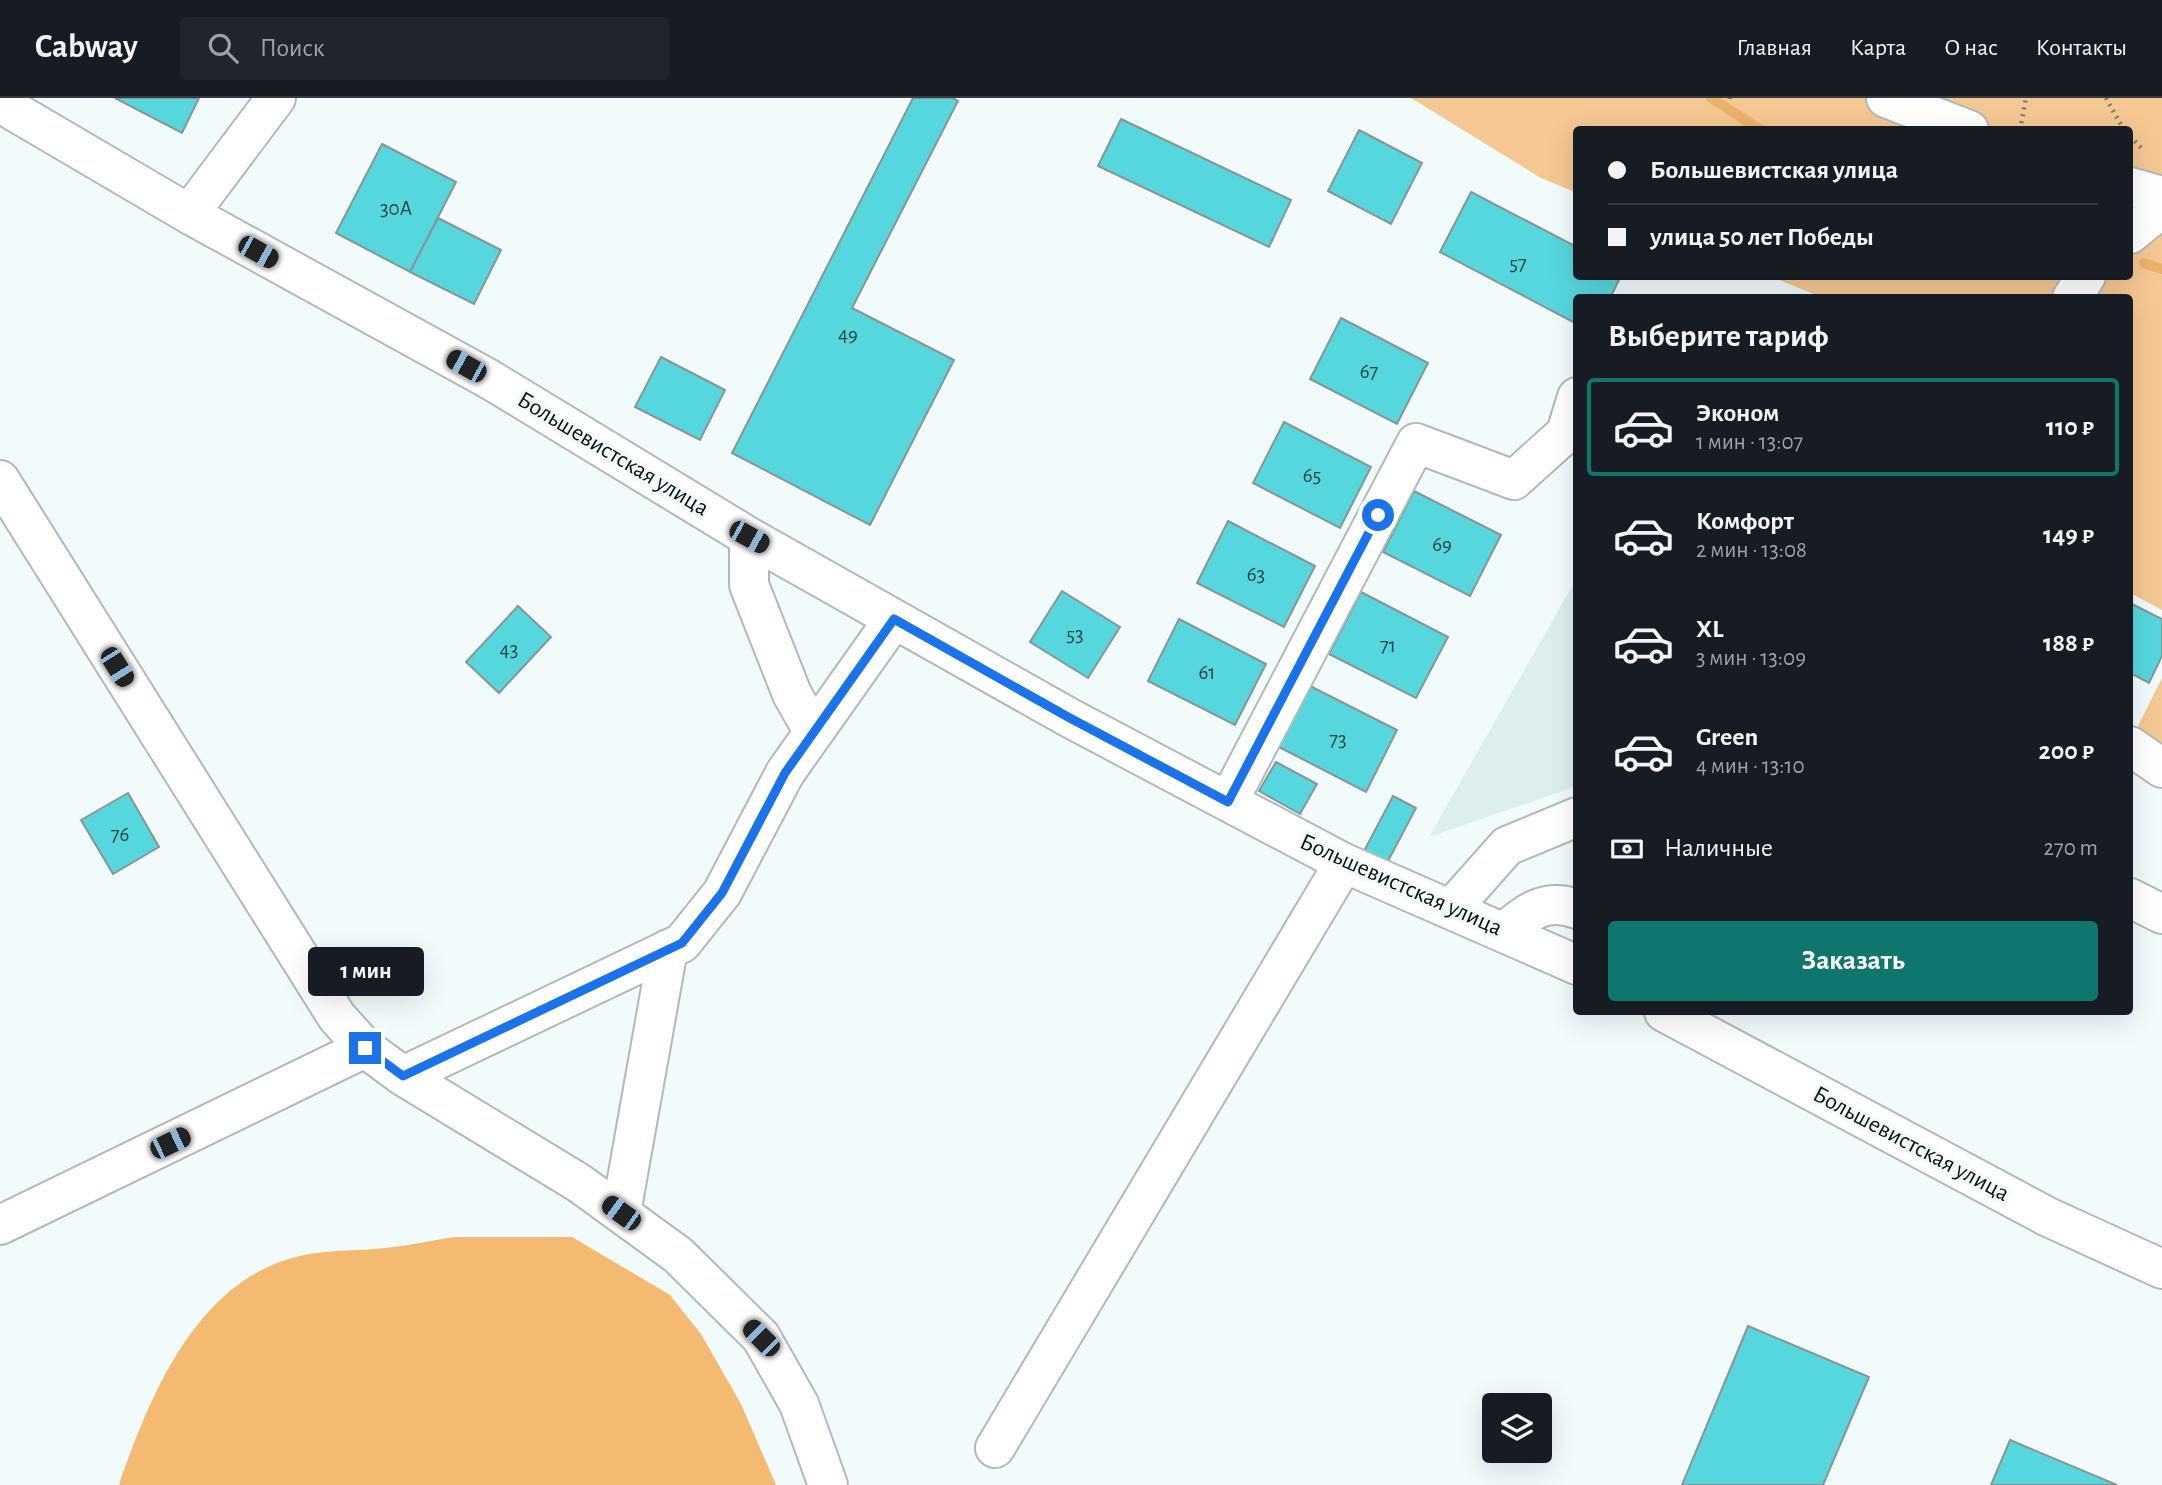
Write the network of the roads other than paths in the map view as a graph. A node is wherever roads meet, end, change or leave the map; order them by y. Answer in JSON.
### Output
{"nodes":[{"id":1,"x":276,"y":98,"type":"edge"},
{"id":2,"x":1886,"y":98,"type":"edge"},
{"id":3,"x":0,"y":103,"type":"edge"},
{"id":4,"x":1959,"y":126,"type":"edge"},
{"id":5,"x":2133,"y":188,"type":"edge"},
{"id":6,"x":2162,"y":196,"type":"edge"},
{"id":7,"x":2162,"y":208,"type":"edge"},
{"id":8,"x":189,"y":214,"type":"junction"},
{"id":9,"x":2133,"y":232,"type":"edge"},
{"id":10,"x":1573,"y":410,"type":"edge"},
{"id":11,"x":0,"y":480,"type":"edge"},
{"id":12,"x":749,"y":537,"type":"junction"},
{"id":13,"x":894,"y":619,"type":"junction"},
{"id":14,"x":813,"y":731,"type":"junction"},
{"id":15,"x":2133,"y":748,"type":"edge"},
{"id":16,"x":2162,"y":768,"type":"edge"},
{"id":17,"x":1228,"y":802,"type":"junction"},
{"id":18,"x":1573,"y":819,"type":"edge"},
{"id":19,"x":1344,"y":863,"type":"junction"},
{"id":20,"x":2133,"y":900,"type":"edge"},
{"id":21,"x":1573,"y":907,"type":"edge"},
{"id":22,"x":1452,"y":908,"type":"junction"},
{"id":23,"x":2162,"y":914,"type":"edge"},
{"id":24,"x":1504,"y":932,"type":"junction"},
{"id":25,"x":668,"y":949,"type":"junction"},
{"id":26,"x":1573,"y":963,"type":"edge"},
{"id":27,"x":1670,"y":1015,"type":"edge"},
{"id":28,"x":365,"y":1048,"type":"junction"},
{"id":29,"x":403,"y":1076,"type":"junction"},
{"id":30,"x":621,"y":1213,"type":"junction"},
{"id":31,"x":0,"y":1225,"type":"edge"},
{"id":32,"x":2162,"y":1269,"type":"edge"},
{"id":33,"x":995,"y":1448,"type":"dead end"},
{"id":34,"x":828,"y":1485,"type":"edge"}],
"edges":[{"from":1,"to":8,"type":"street"},
{"from":2,"to":4,"type":"street"},
{"from":3,"to":8,"type":"street","name":"Большевистская улица"},
{"from":5,"to":6,"type":"street"},
{"from":7,"to":9,"type":"street"},
{"from":8,"to":12,"type":"street","name":"Большевистская улица"},
{"from":10,"to":17,"type":"street"},
{"from":11,"to":28,"type":"street"},
{"from":12,"to":13,"type":"street","name":"Большевистская улица"},
{"from":12,"to":14,"type":"street"},
{"from":13,"to":14,"type":"street"},
{"from":13,"to":17,"type":"street","name":"Большевистская улица"},
{"from":14,"to":25,"type":"street"},
{"from":15,"to":16,"type":"street"},
{"from":17,"to":19,"type":"street","name":"Большевистская улица"},
{"from":18,"to":22,"type":"street"},
{"from":19,"to":22,"type":"street","name":"Большевистская улица"},
{"from":19,"to":33,"type":"street"},
{"from":20,"to":23,"type":"street"},
{"from":21,"to":24,"type":"street"},
{"from":22,"to":24,"type":"street","name":"Большевистская улица"},
{"from":24,"to":26,"type":"street","name":"Большевистская улица"},
{"from":25,"to":29,"type":"street"},
{"from":25,"to":30,"type":"street"},
{"from":27,"to":32,"type":"street","name":"Большевистская улица"},
{"from":28,"to":29,"type":"street"},
{"from":28,"to":31,"type":"street"},
{"from":29,"to":30,"type":"street"},
{"from":30,"to":34,"type":"street"}]}
